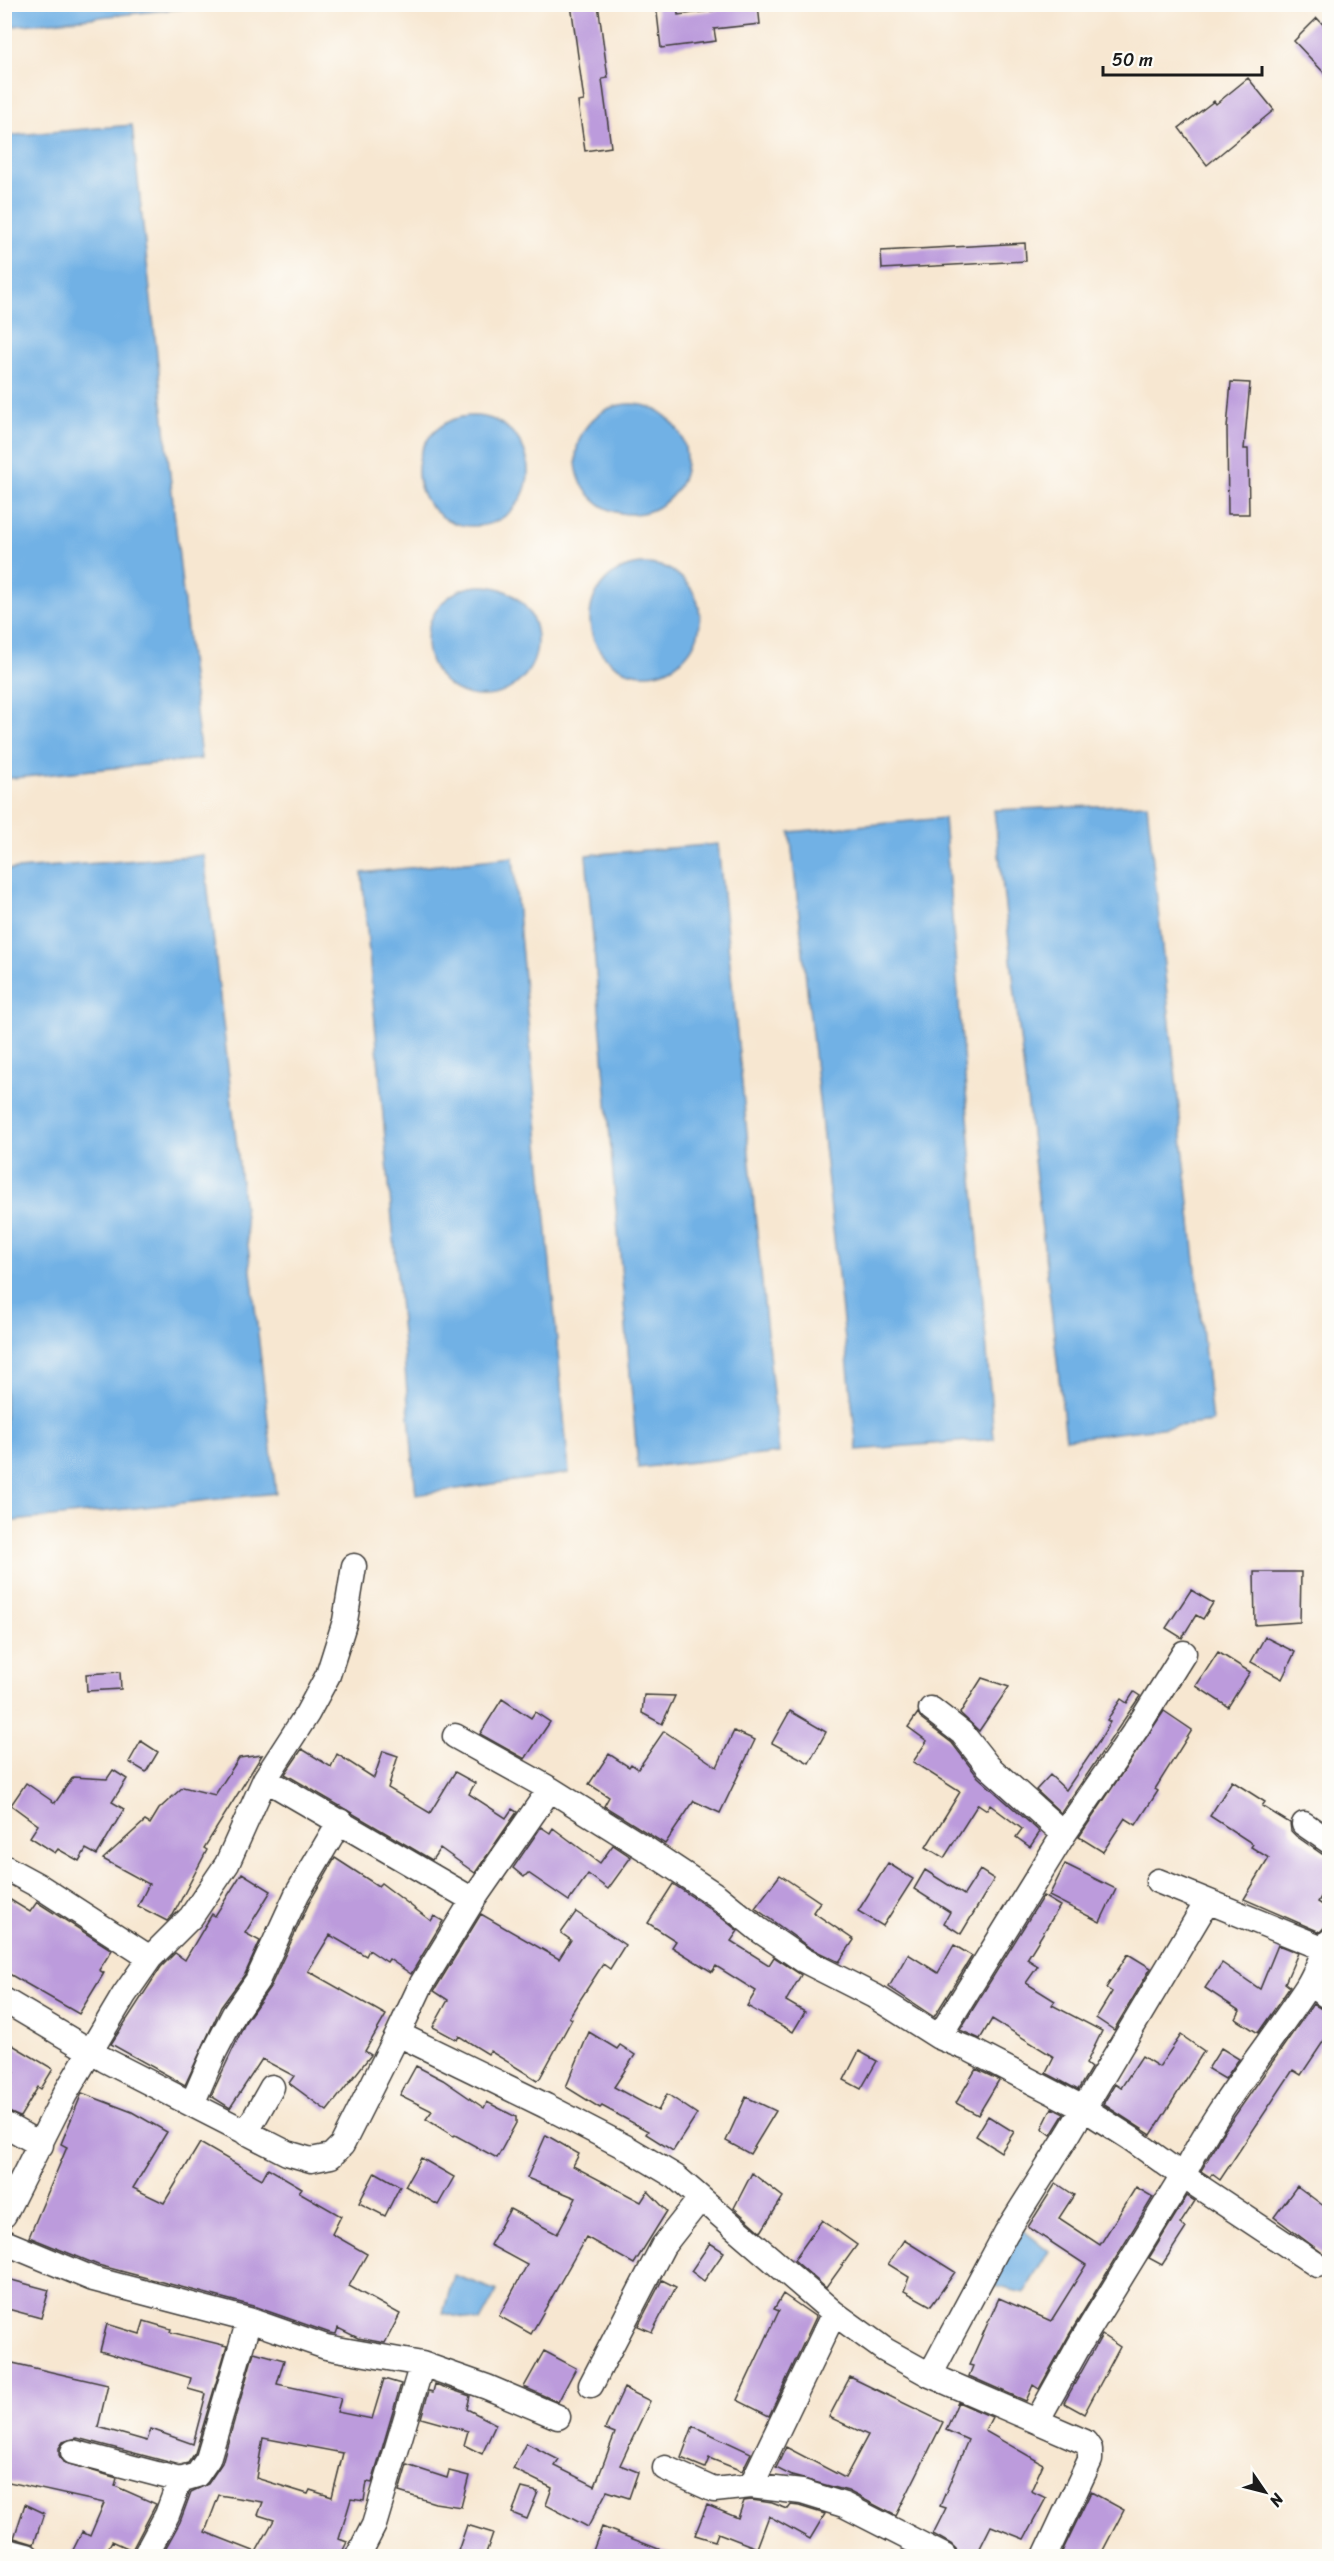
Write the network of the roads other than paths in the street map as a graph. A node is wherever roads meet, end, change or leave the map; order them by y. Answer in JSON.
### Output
{"nodes":[{"id":1,"x":354,"y":1566,"type":"dead end"},
{"id":2,"x":1184,"y":1653,"type":"dead end"},
{"id":3,"x":931,"y":1709,"type":"dead end"},
{"id":4,"x":455,"y":1736,"type":"dead end"},
{"id":5,"x":265,"y":1779,"type":"junction"},
{"id":6,"x":550,"y":1789,"type":"junction"},
{"id":7,"x":340,"y":1821,"type":"junction"},
{"id":8,"x":1304,"y":1824,"type":"dead end"},
{"id":9,"x":1064,"y":1834,"type":"junction"},
{"id":10,"x":1329,"y":1842,"type":"edge"},
{"id":11,"x":4,"y":1867,"type":"edge"},
{"id":12,"x":1158,"y":1881,"type":"dead end"},
{"id":13,"x":473,"y":1900,"type":"junction"},
{"id":14,"x":1207,"y":1902,"type":"junction"},
{"id":15,"x":1327,"y":1945,"type":"edge"},
{"id":16,"x":150,"y":1958,"type":"junction"},
{"id":17,"x":1309,"y":1984,"type":"junction"},
{"id":18,"x":1329,"y":1998,"type":"edge"},
{"id":19,"x":4,"y":2000,"type":"edge"},
{"id":20,"x":398,"y":2034,"type":"junction"},
{"id":21,"x":939,"y":2037,"type":"junction"},
{"id":22,"x":92,"y":2051,"type":"junction"},
{"id":23,"x":272,"y":2087,"type":"dead end"},
{"id":24,"x":192,"y":2104,"type":"junction"},
{"id":25,"x":1083,"y":2108,"type":"junction"},
{"id":26,"x":4,"y":2124,"type":"edge"},
{"id":27,"x":246,"y":2133,"type":"junction"},
{"id":28,"x":41,"y":2145,"type":"junction"},
{"id":29,"x":1183,"y":2176,"type":"junction"},
{"id":30,"x":700,"y":2199,"type":"junction"},
{"id":31,"x":4,"y":2216,"type":"edge"},
{"id":32,"x":4,"y":2242,"type":"edge"},
{"id":33,"x":1317,"y":2265,"type":"dead end"},
{"id":34,"x":834,"y":2313,"type":"junction"},
{"id":35,"x":249,"y":2320,"type":"junction"},
{"id":36,"x":422,"y":2364,"type":"junction"},
{"id":37,"x":930,"y":2375,"type":"junction"},
{"id":38,"x":591,"y":2385,"type":"dead end"},
{"id":39,"x":558,"y":2416,"type":"dead end"},
{"id":40,"x":1037,"y":2421,"type":"junction"},
{"id":41,"x":73,"y":2452,"type":"dead end"},
{"id":42,"x":665,"y":2468,"type":"dead end"},
{"id":43,"x":180,"y":2480,"type":"junction"},
{"id":44,"x":751,"y":2486,"type":"junction"},
{"id":45,"x":4,"y":2550,"type":"edge"},
{"id":46,"x":27,"y":2556,"type":"edge"},
{"id":47,"x":145,"y":2556,"type":"edge"},
{"id":48,"x":358,"y":2556,"type":"edge"},
{"id":49,"x":945,"y":2556,"type":"edge"},
{"id":50,"x":1045,"y":2556,"type":"edge"}],
"edges":[{"from":1,"to":5,"type":"street"},
{"from":2,"to":9,"type":"street"},
{"from":3,"to":9,"type":"street"},
{"from":4,"to":6,"type":"street"},
{"from":5,"to":7,"type":"street"},
{"from":5,"to":16,"type":"street"},
{"from":6,"to":13,"type":"street"},
{"from":6,"to":21,"type":"street"},
{"from":7,"to":13,"type":"street"},
{"from":7,"to":24,"type":"street"},
{"from":8,"to":10,"type":"street"},
{"from":9,"to":21,"type":"street"},
{"from":11,"to":16,"type":"street"},
{"from":12,"to":14,"type":"street"},
{"from":13,"to":20,"type":"street"},
{"from":14,"to":15,"type":"street"},
{"from":14,"to":25,"type":"street"},
{"from":15,"to":17,"type":"street"},
{"from":16,"to":22,"type":"street"},
{"from":17,"to":18,"type":"street"},
{"from":17,"to":29,"type":"street"},
{"from":19,"to":22,"type":"street"},
{"from":20,"to":27,"type":"street"},
{"from":20,"to":30,"type":"street"},
{"from":21,"to":25,"type":"street"},
{"from":22,"to":24,"type":"street"},
{"from":22,"to":28,"type":"street"},
{"from":23,"to":27,"type":"street"},
{"from":24,"to":27,"type":"street"},
{"from":25,"to":29,"type":"street"},
{"from":25,"to":37,"type":"street"},
{"from":26,"to":28,"type":"street"},
{"from":28,"to":31,"type":"street"},
{"from":29,"to":33,"type":"street"},
{"from":29,"to":40,"type":"street"},
{"from":30,"to":34,"type":"street"},
{"from":30,"to":38,"type":"street"},
{"from":32,"to":35,"type":"street"},
{"from":34,"to":37,"type":"street"},
{"from":34,"to":44,"type":"street"},
{"from":35,"to":36,"type":"street"},
{"from":35,"to":43,"type":"street"},
{"from":36,"to":39,"type":"street"},
{"from":36,"to":48,"type":"street"},
{"from":37,"to":40,"type":"street"},
{"from":40,"to":50,"type":"street"},
{"from":41,"to":43,"type":"street"},
{"from":42,"to":44,"type":"street"},
{"from":43,"to":47,"type":"street"},
{"from":44,"to":49,"type":"street"},
{"from":45,"to":46,"type":"street"}]}
